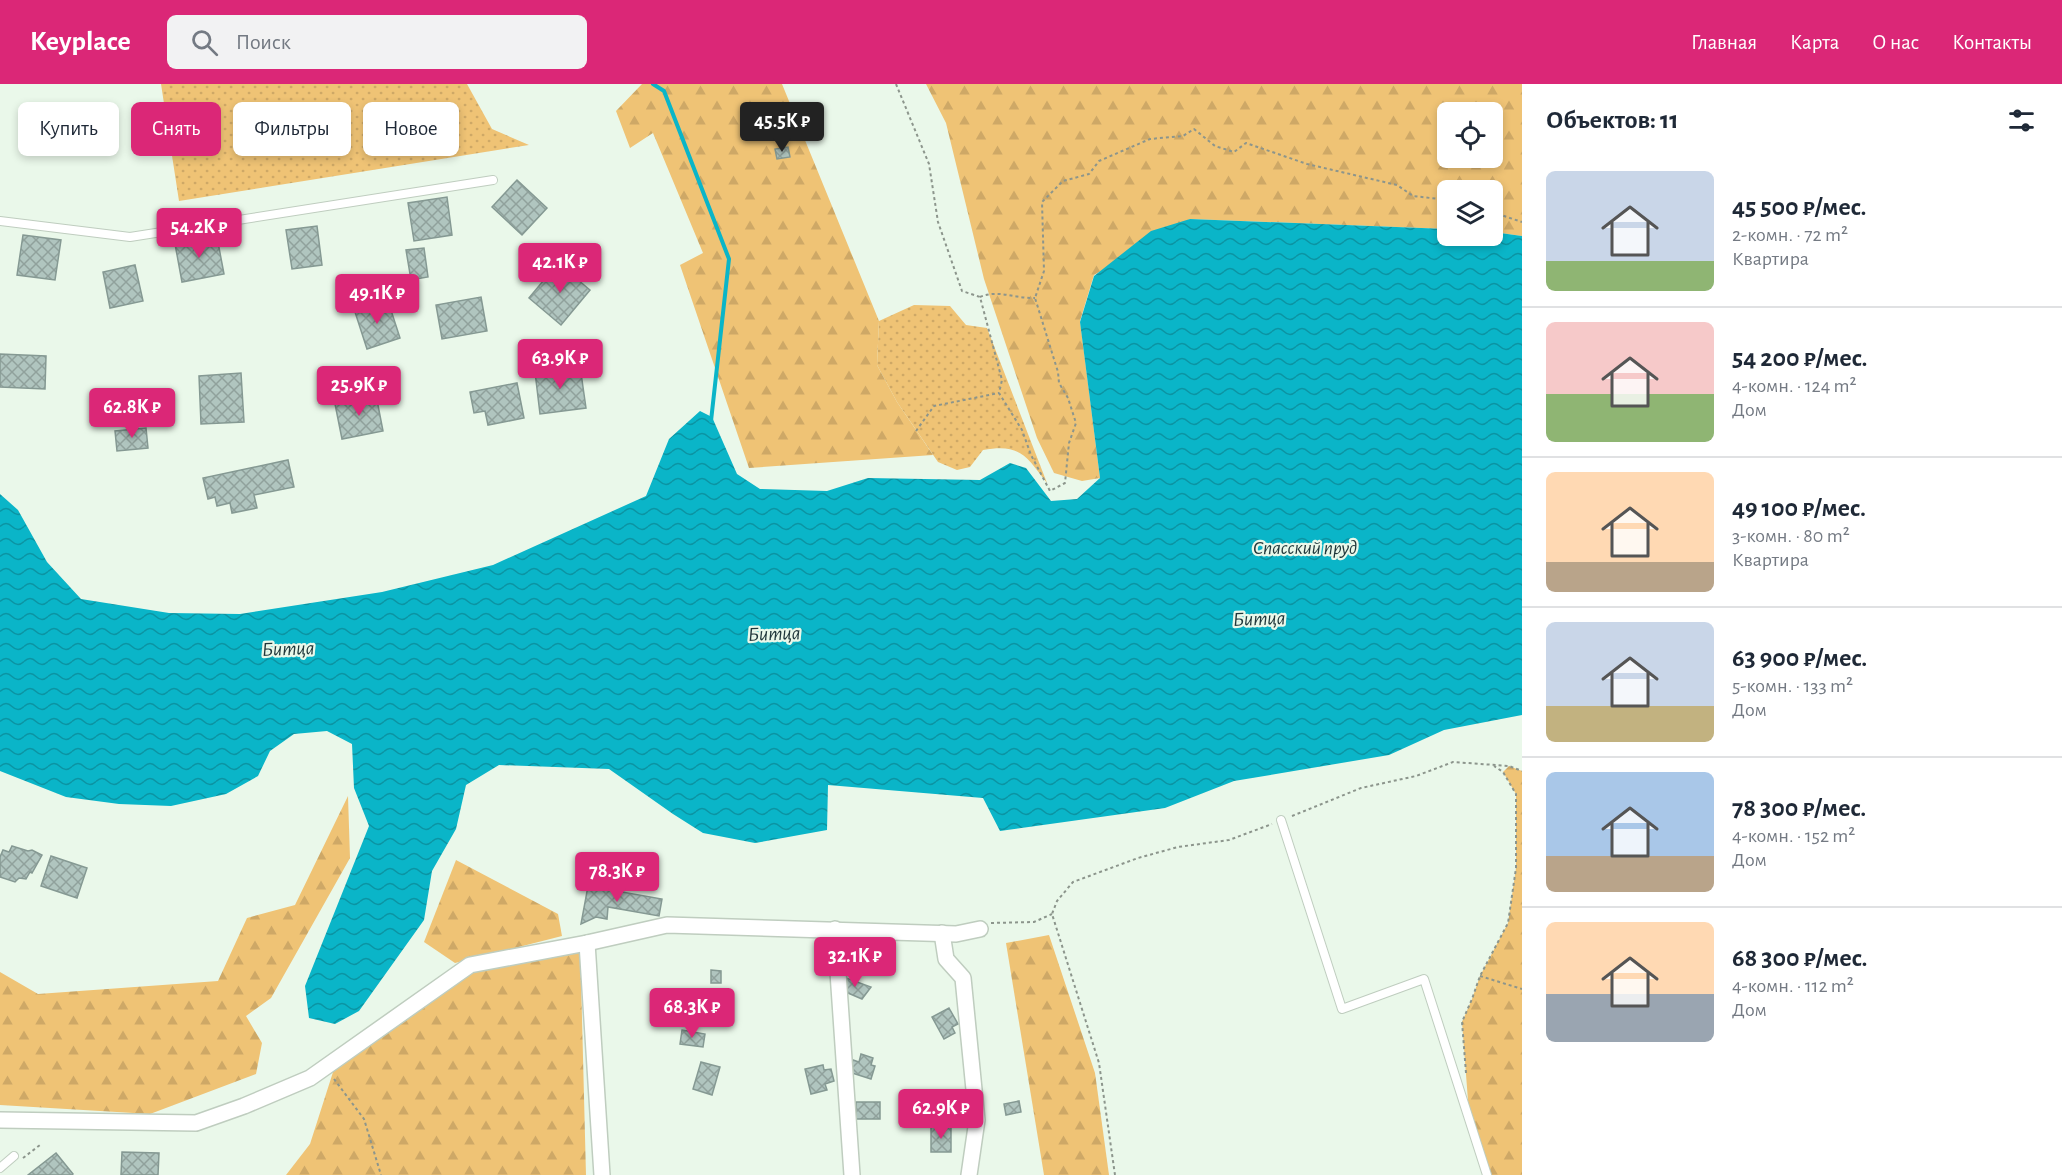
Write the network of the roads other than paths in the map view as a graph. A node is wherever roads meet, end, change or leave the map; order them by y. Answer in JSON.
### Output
{"nodes":[{"id":1,"x":493,"y":180,"type":"dead end"},
{"id":2,"x":0,"y":221,"type":"edge"},
{"id":3,"x":1281,"y":820,"type":"road end"},
{"id":4,"x":983,"y":926,"type":"road end"},
{"id":5,"x":835,"y":929,"type":"junction"},
{"id":6,"x":942,"y":933,"type":"junction"},
{"id":7,"x":587,"y":943,"type":"junction"},
{"id":8,"x":0,"y":1120,"type":"edge"},
{"id":9,"x":14,"y":1156,"type":"dead end"},
{"id":10,"x":0,"y":1168,"type":"edge"},
{"id":11,"x":602,"y":1175,"type":"edge"},
{"id":12,"x":852,"y":1175,"type":"edge"},
{"id":13,"x":969,"y":1175,"type":"edge"},
{"id":14,"x":1487,"y":1175,"type":"edge"}],
"edges":[{"from":1,"to":2,"type":"lane"},
{"from":3,"to":14,"type":"lane"},
{"from":4,"to":6,"type":"street"},
{"from":5,"to":6,"type":"street"},
{"from":5,"to":7,"type":"street"},
{"from":5,"to":12,"type":"street"},
{"from":6,"to":13,"type":"street"},
{"from":7,"to":8,"type":"street"},
{"from":7,"to":11,"type":"street"},
{"from":9,"to":10,"type":"lane"}]}
